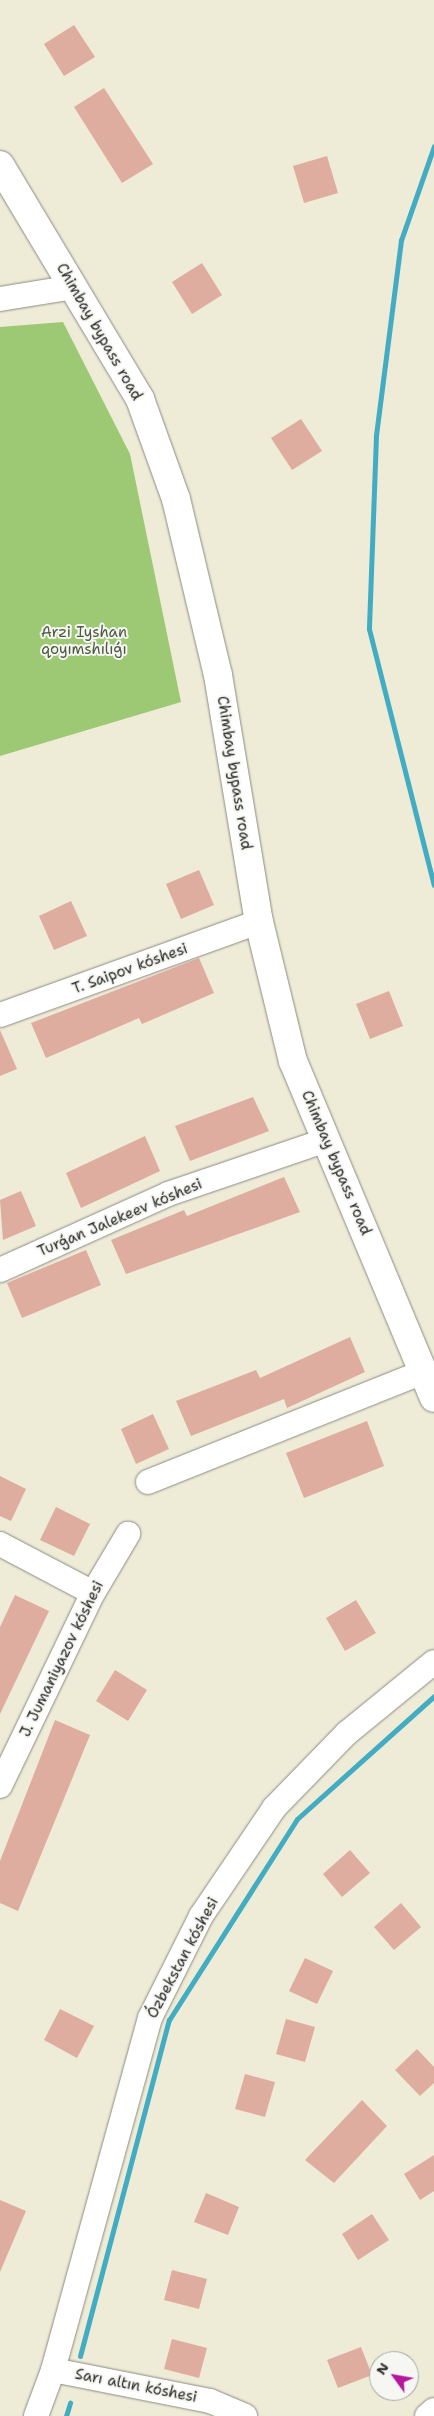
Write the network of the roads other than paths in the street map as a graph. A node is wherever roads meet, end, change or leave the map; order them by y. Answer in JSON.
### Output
{"nodes":[{"id":1,"x":0,"y":165,"type":"edge"},
{"id":2,"x":73,"y":287,"type":"junction"},
{"id":3,"x":0,"y":299,"type":"edge"},
{"id":4,"x":259,"y":922,"type":"junction"},
{"id":5,"x":0,"y":1016,"type":"edge"},
{"id":6,"x":327,"y":1140,"type":"junction"},
{"id":7,"x":0,"y":1270,"type":"edge"},
{"id":8,"x":421,"y":1373,"type":"junction"},
{"id":9,"x":434,"y":1398,"type":"edge"},
{"id":10,"x":148,"y":1482,"type":"dead end"},
{"id":11,"x":128,"y":1534,"type":"dead end"},
{"id":12,"x":0,"y":1544,"type":"edge"},
{"id":13,"x":93,"y":1593,"type":"junction"},
{"id":14,"x":434,"y":1662,"type":"edge"},
{"id":15,"x":2,"y":1776,"type":"edge"},
{"id":16,"x":53,"y":2370,"type":"junction"},
{"id":17,"x":434,"y":2410,"type":"edge"},
{"id":18,"x":36,"y":2416,"type":"edge"},
{"id":19,"x":245,"y":2416,"type":"edge"},
{"id":20,"x":427,"y":2416,"type":"edge"}],
"edges":[{"from":1,"to":2,"type":"main road","name":"Chimbay bypass road"},
{"from":2,"to":3,"type":"street"},
{"from":2,"to":4,"type":"main road","name":"Chimbay bypass road"},
{"from":4,"to":5,"type":"street","name":"T. Saipov kóshesi"},
{"from":4,"to":6,"type":"main road","name":"Chimbay bypass road"},
{"from":6,"to":7,"type":"street","name":"Turǵan Jalekeev kóshesi"},
{"from":6,"to":8,"type":"main road","name":"Chimbay bypass road"},
{"from":8,"to":9,"type":"main road","name":"Chimbay bypass road"},
{"from":8,"to":10,"type":"street"},
{"from":11,"to":13,"type":"street","name":"J. Jumaniyazov kóshesi"},
{"from":12,"to":13,"type":"street"},
{"from":13,"to":15,"type":"street","name":"J. Jumaniyazov kóshesi"},
{"from":14,"to":16,"type":"street","name":"Ózbekstan kóshesi"},
{"from":16,"to":18,"type":"street","name":"Ózbekstan kóshesi"},
{"from":16,"to":19,"type":"street","name":"Sarı altın kóshesi"},
{"from":17,"to":20,"type":"street"}]}
